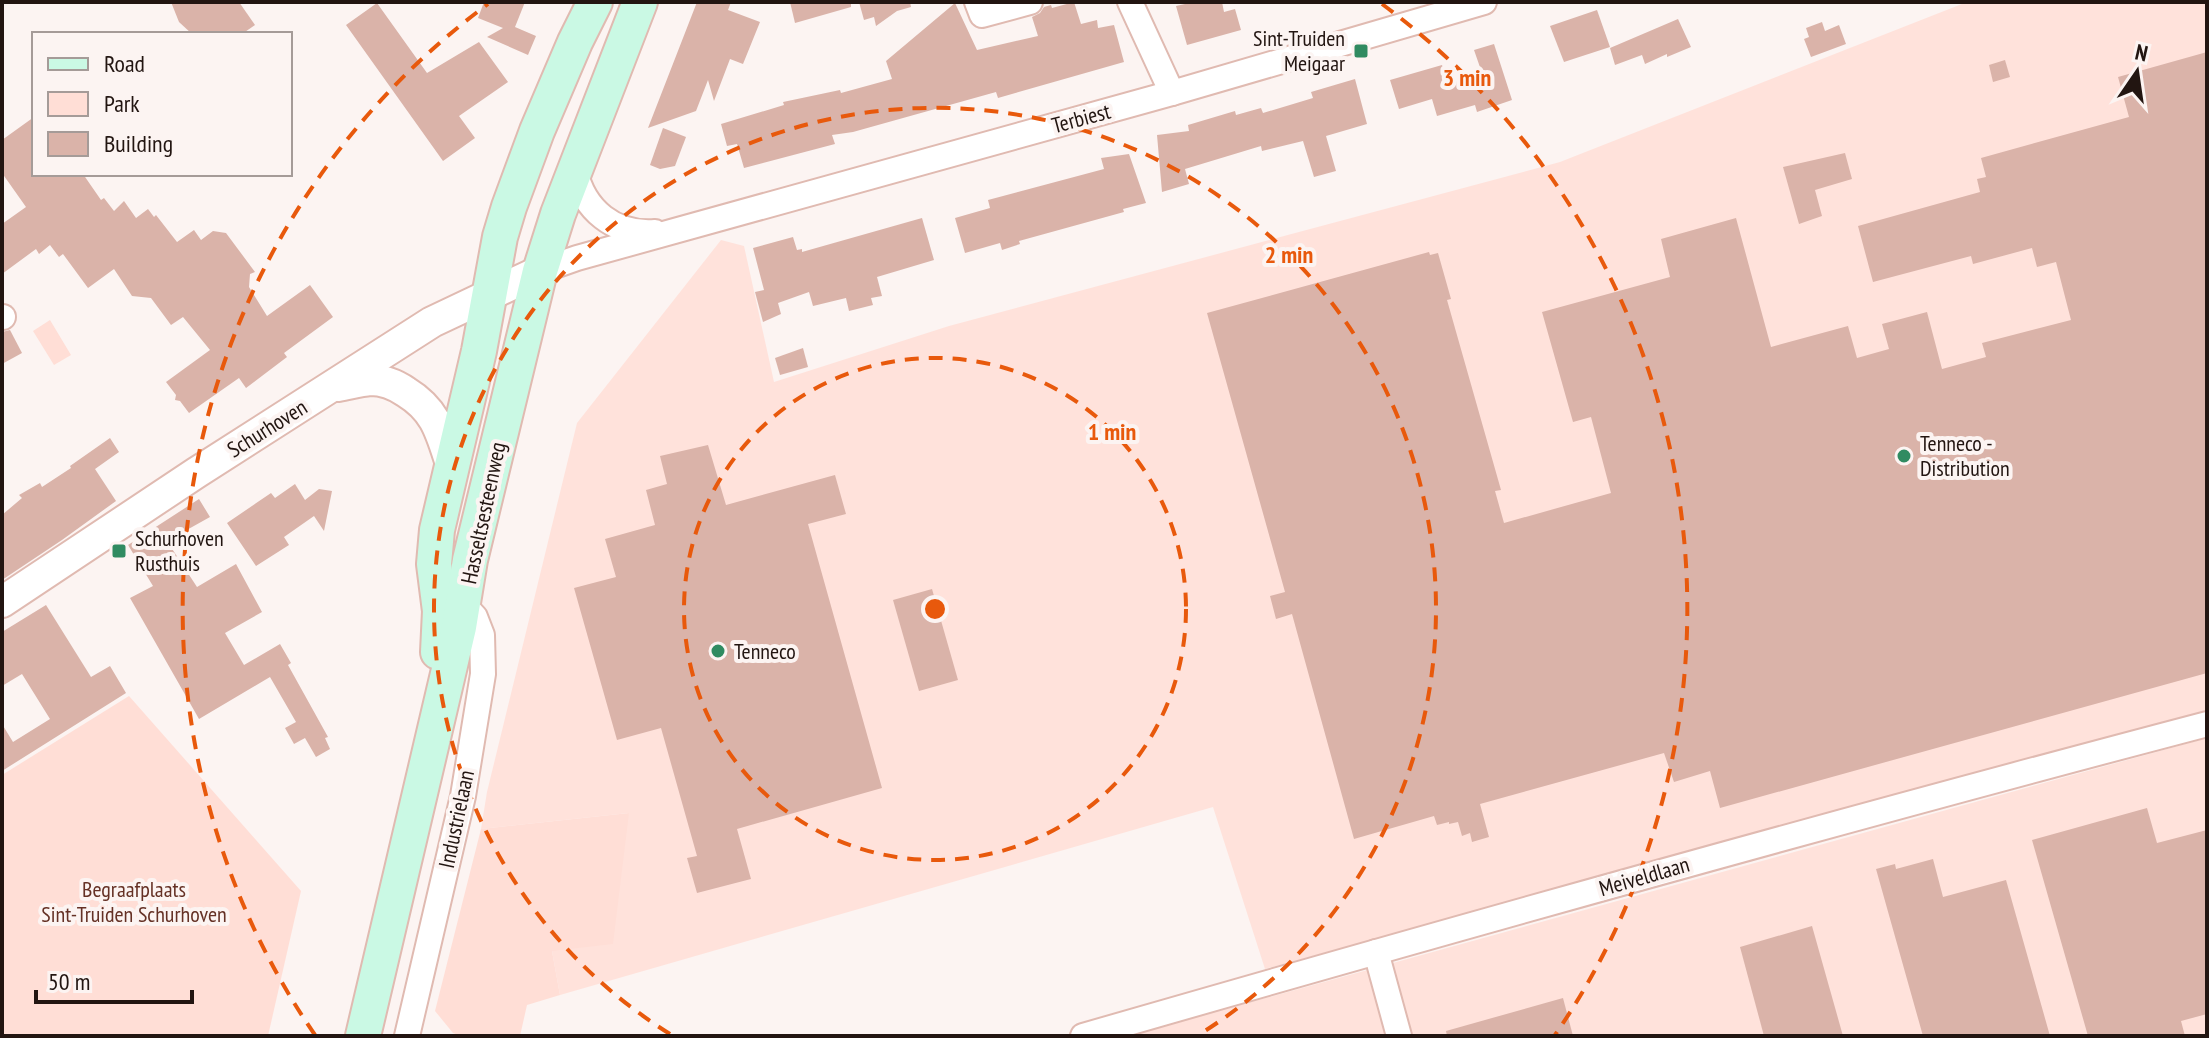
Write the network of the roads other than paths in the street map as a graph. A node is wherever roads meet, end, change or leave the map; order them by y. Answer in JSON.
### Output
{"nodes":[{"id":1,"x":595,"y":2,"type":"edge"},
{"id":2,"x":640,"y":2,"type":"edge"},
{"id":3,"x":977,"y":2,"type":"edge"},
{"id":4,"x":1030,"y":2,"type":"edge"},
{"id":5,"x":1130,"y":2,"type":"edge"},
{"id":6,"x":1484,"y":2,"type":"edge"},
{"id":7,"x":1172,"y":93,"type":"junction"},
{"id":8,"x":575,"y":171,"type":"junction"},
{"id":9,"x":677,"y":230,"type":"junction"},
{"id":10,"x":540,"y":271,"type":"junction"},
{"id":11,"x":489,"y":293,"type":"junction"},
{"id":12,"x":333,"y":386,"type":"junction"},
{"id":13,"x":452,"y":467,"type":"junction"},
{"id":14,"x":2,"y":602,"type":"edge"},
{"id":15,"x":463,"y":604,"type":"junction"},
{"id":16,"x":2207,"y":724,"type":"edge"},
{"id":17,"x":1376,"y":952,"type":"junction"},
{"id":18,"x":351,"y":1036,"type":"edge"},
{"id":19,"x":363,"y":1036,"type":"edge"},
{"id":20,"x":407,"y":1036,"type":"edge"},
{"id":21,"x":1083,"y":1036,"type":"edge"},
{"id":22,"x":1399,"y":1036,"type":"edge"}],
"edges":[{"from":1,"to":11,"type":"main road","name":"Hasseltsesteenweg"},
{"from":2,"to":8,"type":"main road","name":"Hasseltsesteenweg"},
{"from":3,"to":4,"type":"street"},
{"from":5,"to":7,"type":"street"},
{"from":6,"to":7,"type":"street","name":"Terbiest"},
{"from":7,"to":9,"type":"street","name":"Terbiest"},
{"from":8,"to":9,"type":"street","name":"Terbiest"},
{"from":8,"to":10,"type":"main road","name":"Hasseltsesteenweg"},
{"from":9,"to":10,"type":"street","name":"Terbiest"},
{"from":10,"to":11,"type":"street","name":"Schurhoven"},
{"from":10,"to":15,"type":"main road","name":"Hasseltsesteenweg"},
{"from":11,"to":12,"type":"street","name":"Schurhoven"},
{"from":11,"to":13,"type":"main road","name":"Hasseltsesteenweg"},
{"from":12,"to":13,"type":"street"},
{"from":12,"to":14,"type":"street","name":"Schurhoven"},
{"from":13,"to":18,"type":"main road","name":"Hasseltsesteenweg"},
{"from":15,"to":19,"type":"main road","name":"Hasseltsesteenweg"},
{"from":15,"to":20,"type":"street","name":"Industrielaan"},
{"from":16,"to":17,"type":"street","name":"Meiveldlaan"},
{"from":17,"to":21,"type":"street","name":"Meiveldlaan"},
{"from":17,"to":22,"type":"street"}]}
